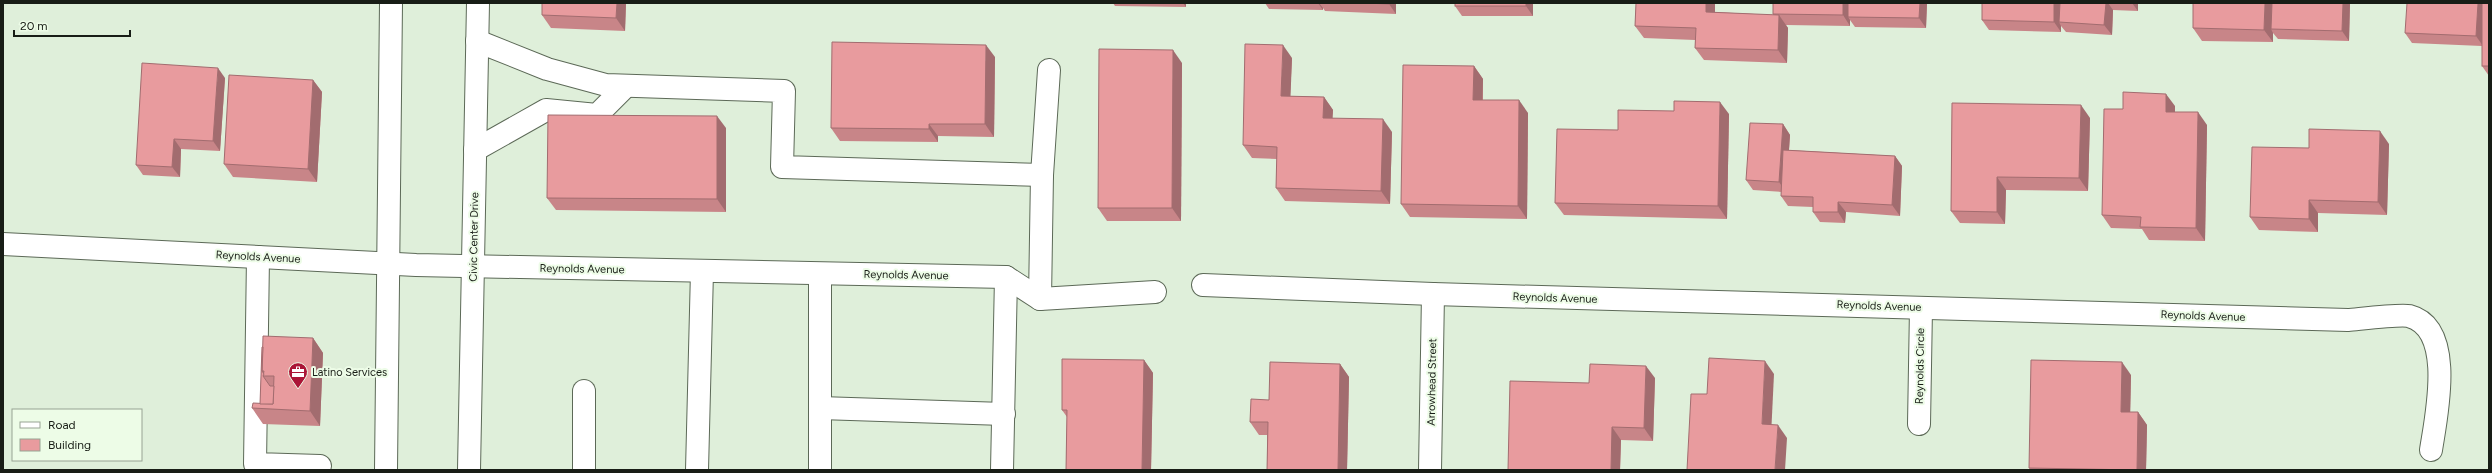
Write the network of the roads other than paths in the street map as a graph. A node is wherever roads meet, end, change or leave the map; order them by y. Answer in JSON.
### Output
{"nodes":[{"id":1,"x":391,"y":3,"type":"edge"},
{"id":2,"x":478,"y":3,"type":"edge"},
{"id":3,"x":477,"y":41,"type":"junction"},
{"id":4,"x":1049,"y":70,"type":"dead end"},
{"id":5,"x":626,"y":86,"type":"junction"},
{"id":6,"x":475,"y":150,"type":"junction"},
{"id":7,"x":1042,"y":175,"type":"junction"},
{"id":8,"x":3,"y":244,"type":"edge"},
{"id":9,"x":258,"y":257,"type":"junction"},
{"id":10,"x":387,"y":264,"type":"junction"},
{"id":11,"x":473,"y":267,"type":"junction"},
{"id":12,"x":702,"y":271,"type":"junction"},
{"id":13,"x":820,"y":274,"type":"junction"},
{"id":14,"x":1006,"y":278,"type":"junction"},
{"id":15,"x":1203,"y":285,"type":"dead end"},
{"id":16,"x":1155,"y":292,"type":"dead end"},
{"id":17,"x":1433,"y":294,"type":"junction"},
{"id":18,"x":1040,"y":299,"type":"junction"},
{"id":19,"x":1921,"y":308,"type":"junction"},
{"id":20,"x":584,"y":391,"type":"dead end"},
{"id":21,"x":820,"y":408,"type":"junction"},
{"id":22,"x":1004,"y":414,"type":"junction"},
{"id":23,"x":1919,"y":424,"type":"dead end"},
{"id":24,"x":2431,"y":450,"type":"dead end"},
{"id":25,"x":320,"y":466,"type":"dead end"},
{"id":26,"x":386,"y":470,"type":"edge"},
{"id":27,"x":469,"y":470,"type":"edge"},
{"id":28,"x":584,"y":470,"type":"edge"},
{"id":29,"x":697,"y":470,"type":"edge"},
{"id":30,"x":820,"y":470,"type":"edge"},
{"id":31,"x":1002,"y":470,"type":"edge"},
{"id":32,"x":1430,"y":470,"type":"edge"}],
"edges":[{"from":1,"to":10,"type":"street"},
{"from":2,"to":3,"type":"street","name":"Civic Center Drive"},
{"from":3,"to":5,"type":"street"},
{"from":3,"to":6,"type":"street","name":"Civic Center Drive"},
{"from":4,"to":7,"type":"street"},
{"from":5,"to":6,"type":"street"},
{"from":5,"to":7,"type":"street"},
{"from":6,"to":11,"type":"street","name":"Civic Center Drive"},
{"from":7,"to":18,"type":"street"},
{"from":8,"to":9,"type":"street","name":"Reynolds Avenue"},
{"from":9,"to":10,"type":"street","name":"Reynolds Avenue"},
{"from":9,"to":25,"type":"street"},
{"from":10,"to":11,"type":"street","name":"Reynolds Avenue"},
{"from":10,"to":26,"type":"street"},
{"from":11,"to":12,"type":"street","name":"Reynolds Avenue"},
{"from":11,"to":27,"type":"street","name":"Civic Center Drive"},
{"from":12,"to":13,"type":"street","name":"Reynolds Avenue"},
{"from":12,"to":29,"type":"street"},
{"from":13,"to":14,"type":"street","name":"Reynolds Avenue"},
{"from":13,"to":21,"type":"street"},
{"from":14,"to":18,"type":"street"},
{"from":14,"to":22,"type":"street"},
{"from":15,"to":17,"type":"street","name":"Reynolds Avenue"},
{"from":16,"to":18,"type":"street"},
{"from":17,"to":19,"type":"street","name":"Reynolds Avenue"},
{"from":17,"to":32,"type":"street","name":"Arrowhead Street"},
{"from":19,"to":23,"type":"street","name":"Reynolds Circle"},
{"from":19,"to":24,"type":"street","name":"Reynolds Avenue"},
{"from":20,"to":28,"type":"street"},
{"from":21,"to":22,"type":"street"},
{"from":21,"to":30,"type":"street"},
{"from":22,"to":31,"type":"street"}]}
